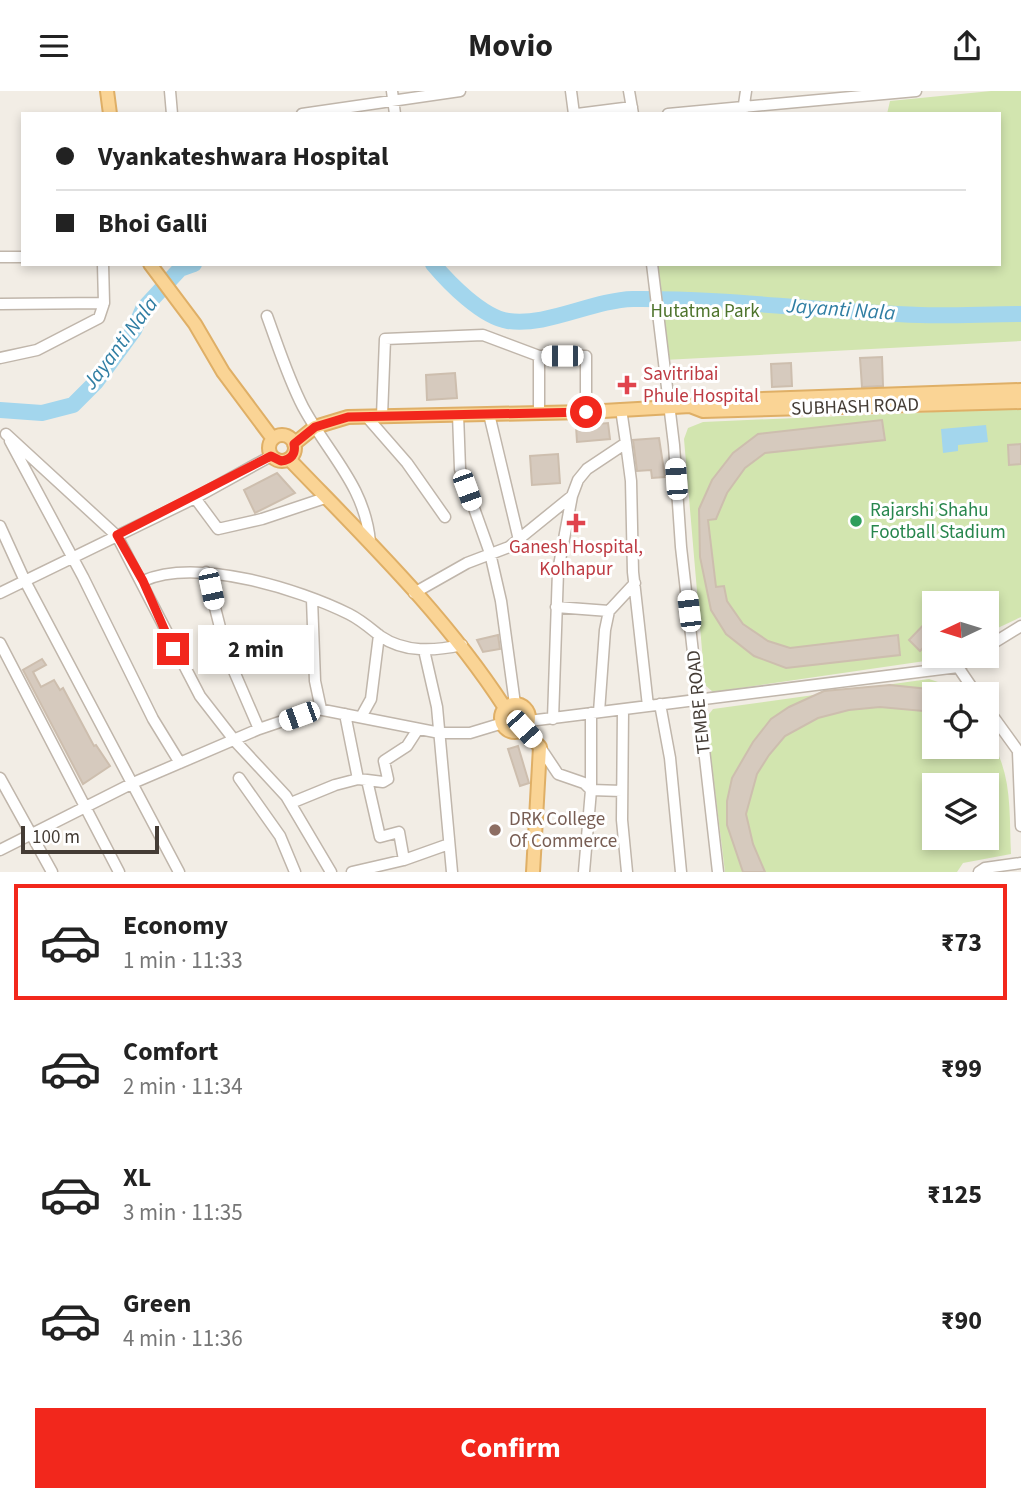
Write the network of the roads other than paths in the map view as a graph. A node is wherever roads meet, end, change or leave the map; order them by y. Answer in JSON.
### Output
{"nodes":[{"id":1,"x":107,"y":91,"type":"edge"},
{"id":2,"x":170,"y":91,"type":"edge"},
{"id":3,"x":460,"y":91,"type":"edge"},
{"id":4,"x":571,"y":91,"type":"edge"},
{"id":5,"x":629,"y":91,"type":"edge"},
{"id":6,"x":746,"y":91,"type":"edge"},
{"id":7,"x":909,"y":91,"type":"edge"},
{"id":8,"x":393,"y":95,"type":"edge"},
{"id":9,"x":633,"y":110,"type":"edge"},
{"id":10,"x":743,"y":111,"type":"edge"},
{"id":11,"x":108,"y":112,"type":"edge"},
{"id":12,"x":172,"y":112,"type":"edge"},
{"id":13,"x":312,"y":112,"type":"edge"},
{"id":14,"x":576,"y":112,"type":"edge"},
{"id":15,"x":604,"y":112,"type":"edge"},
{"id":16,"x":710,"y":112,"type":"edge"},
{"id":17,"x":0,"y":257,"type":"edge"},
{"id":18,"x":21,"y":257,"type":"edge"},
{"id":19,"x":103,"y":266,"type":"edge"},
{"id":20,"x":152,"y":266,"type":"edge"},
{"id":21,"x":652,"y":266,"type":"edge"},
{"id":22,"x":104,"y":303,"type":"junction"},
{"id":23,"x":0,"y":304,"type":"edge"},
{"id":24,"x":267,"y":316,"type":"dead end"},
{"id":25,"x":539,"y":356,"type":"junction"},
{"id":26,"x":0,"y":358,"type":"edge"},
{"id":27,"x":1021,"y":390,"type":"edge"},
{"id":28,"x":1021,"y":402,"type":"edge"},
{"id":29,"x":668,"y":406,"type":"junction"},
{"id":30,"x":690,"y":406,"type":"junction"},
{"id":31,"x":621,"y":409,"type":"junction"},
{"id":32,"x":586,"y":412,"type":"junction"},
{"id":33,"x":539,"y":413,"type":"junction"},
{"id":34,"x":458,"y":414,"type":"junction"},
{"id":35,"x":489,"y":414,"type":"junction"},
{"id":36,"x":366,"y":416,"type":"junction"},
{"id":37,"x":382,"y":416,"type":"junction"},
{"id":38,"x":315,"y":427,"type":"junction"},
{"id":39,"x":273,"y":439,"type":"junction"},
{"id":40,"x":626,"y":443,"type":"junction"},
{"id":41,"x":294,"y":444,"type":"junction"},
{"id":42,"x":271,"y":456,"type":"junction"},
{"id":43,"x":289,"y":459,"type":"junction"},
{"id":44,"x":572,"y":496,"type":"junction"},
{"id":45,"x":195,"y":498,"type":"junction"},
{"id":46,"x":326,"y":498,"type":"junction"},
{"id":47,"x":445,"y":517,"type":"dead end"},
{"id":48,"x":0,"y":526,"type":"edge"},
{"id":49,"x":117,"y":535,"type":"junction"},
{"id":50,"x":519,"y":540,"type":"junction"},
{"id":51,"x":370,"y":542,"type":"junction"},
{"id":52,"x":491,"y":553,"type":"junction"},
{"id":53,"x":73,"y":557,"type":"junction"},
{"id":54,"x":206,"y":572,"type":"junction"},
{"id":55,"x":25,"y":581,"type":"junction"},
{"id":56,"x":143,"y":581,"type":"junction"},
{"id":57,"x":635,"y":583,"type":"junction"},
{"id":58,"x":0,"y":593,"type":"edge"},
{"id":59,"x":414,"y":593,"type":"junction"},
{"id":60,"x":312,"y":599,"type":"junction"},
{"id":61,"x":556,"y":607,"type":"junction"},
{"id":62,"x":609,"y":611,"type":"junction"},
{"id":63,"x":1021,"y":626,"type":"edge"},
{"id":64,"x":379,"y":635,"type":"junction"},
{"id":65,"x":999,"y":640,"type":"edge"},
{"id":66,"x":0,"y":643,"type":"edge"},
{"id":67,"x":462,"y":645,"type":"junction"},
{"id":68,"x":424,"y":650,"type":"junction"},
{"id":69,"x":943,"y":669,"type":"edge"},
{"id":70,"x":698,"y":701,"type":"junction"},
{"id":71,"x":660,"y":705,"type":"junction"},
{"id":72,"x":510,"y":706,"type":"junction"},
{"id":73,"x":648,"y":706,"type":"junction"},
{"id":74,"x":321,"y":709,"type":"junction"},
{"id":75,"x":623,"y":710,"type":"junction"},
{"id":76,"x":595,"y":712,"type":"junction"},
{"id":77,"x":345,"y":714,"type":"junction"},
{"id":78,"x":362,"y":717,"type":"junction"},
{"id":79,"x":553,"y":719,"type":"junction"},
{"id":80,"x":503,"y":723,"type":"junction"},
{"id":81,"x":526,"y":725,"type":"junction"},
{"id":82,"x":999,"y":725,"type":"edge"},
{"id":83,"x":259,"y":729,"type":"junction"},
{"id":84,"x":418,"y":729,"type":"junction"},
{"id":85,"x":440,"y":733,"type":"junction"},
{"id":86,"x":235,"y":741,"type":"junction"},
{"id":87,"x":540,"y":747,"type":"junction"},
{"id":88,"x":1019,"y":754,"type":"edge"},
{"id":89,"x":180,"y":763,"type":"junction"},
{"id":90,"x":0,"y":778,"type":"edge"},
{"id":91,"x":239,"y":778,"type":"dead end"},
{"id":92,"x":362,"y":780,"type":"junction"},
{"id":93,"x":133,"y":783,"type":"junction"},
{"id":94,"x":591,"y":790,"type":"junction"},
{"id":95,"x":622,"y":791,"type":"junction"},
{"id":96,"x":291,"y":803,"type":"junction"},
{"id":97,"x":84,"y":809,"type":"junction"},
{"id":98,"x":1021,"y":826,"type":"edge"},
{"id":99,"x":31,"y":835,"type":"junction"},
{"id":100,"x":449,"y":844,"type":"junction"},
{"id":101,"x":0,"y":850,"type":"edge"},
{"id":102,"x":407,"y":859,"type":"junction"},
{"id":103,"x":1021,"y":863,"type":"edge"},
{"id":104,"x":52,"y":872,"type":"edge"},
{"id":105,"x":119,"y":872,"type":"edge"},
{"id":106,"x":179,"y":872,"type":"edge"},
{"id":107,"x":295,"y":872,"type":"edge"},
{"id":108,"x":331,"y":872,"type":"edge"},
{"id":109,"x":352,"y":872,"type":"edge"},
{"id":110,"x":411,"y":872,"type":"edge"},
{"id":111,"x":452,"y":872,"type":"edge"},
{"id":112,"x":533,"y":872,"type":"edge"},
{"id":113,"x":584,"y":872,"type":"edge"},
{"id":114,"x":627,"y":872,"type":"edge"},
{"id":115,"x":681,"y":872,"type":"edge"},
{"id":116,"x":718,"y":872,"type":"edge"},
{"id":117,"x":979,"y":872,"type":"edge"}],
"edges":[{"from":1,"to":11,"type":"main road"},
{"from":2,"to":12,"type":"street"},
{"from":3,"to":8,"type":"street"},
{"from":4,"to":14,"type":"street"},
{"from":5,"to":9,"type":"street"},
{"from":6,"to":10,"type":"street"},
{"from":7,"to":10,"type":"street"},
{"from":8,"to":13,"type":"street"},
{"from":9,"to":15,"type":"street"},
{"from":10,"to":16,"type":"street"},
{"from":17,"to":18,"type":"street"},
{"from":19,"to":22,"type":"street"},
{"from":20,"to":39,"type":"main road"},
{"from":21,"to":29,"type":"street","name":"TEMBE ROAD"},
{"from":22,"to":23,"type":"street"},
{"from":22,"to":26,"type":"street"},
{"from":24,"to":38,"type":"street"},
{"from":25,"to":32,"type":"street"},
{"from":25,"to":33,"type":"street"},
{"from":25,"to":37,"type":"street"},
{"from":27,"to":30,"type":"main road","name":"SUBHASH ROAD"},
{"from":28,"to":30,"type":"main road","name":"SUBHASH ROAD"},
{"from":29,"to":30,"type":"main road","name":"SUBHASH ROAD"},
{"from":29,"to":31,"type":"main road","name":"SUBHASH ROAD"},
{"from":29,"to":70,"type":"street","name":"TEMBE ROAD"},
{"from":31,"to":32,"type":"main road","name":"SUBHASH ROAD"},
{"from":31,"to":40,"type":"street"},
{"from":32,"to":33,"type":"main road","name":"SUBHASH ROAD"},
{"from":33,"to":35,"type":"main road","name":"SUBHASH ROAD"},
{"from":34,"to":35,"type":"main road","name":"SUBHASH ROAD"},
{"from":34,"to":37,"type":"main road","name":"SUBHASH ROAD"},
{"from":34,"to":52,"type":"street"},
{"from":35,"to":50,"type":"street"},
{"from":36,"to":37,"type":"main road","name":"SUBHASH ROAD"},
{"from":36,"to":38,"type":"main road","name":"SUBHASH ROAD"},
{"from":36,"to":47,"type":"street"},
{"from":38,"to":41,"type":"main road","name":"SUBHASH ROAD"},
{"from":38,"to":51,"type":"street"},
{"from":39,"to":41,"type":"main road"},
{"from":39,"to":42,"type":"main road"},
{"from":40,"to":44,"type":"street"},
{"from":40,"to":57,"type":"street"},
{"from":41,"to":43,"type":"main road"},
{"from":42,"to":43,"type":"main road"},
{"from":42,"to":45,"type":"street"},
{"from":43,"to":46,"type":"main road"},
{"from":44,"to":50,"type":"street"},
{"from":44,"to":61,"type":"street"},
{"from":45,"to":46,"type":"street"},
{"from":45,"to":49,"type":"street"},
{"from":46,"to":51,"type":"main road"},
{"from":48,"to":55,"type":"street"},
{"from":49,"to":53,"type":"street"},
{"from":49,"to":53,"type":"street"},
{"from":49,"to":56,"type":"street"},
{"from":50,"to":52,"type":"street"},
{"from":51,"to":59,"type":"main road"},
{"from":52,"to":59,"type":"street"},
{"from":52,"to":72,"type":"street"},
{"from":53,"to":55,"type":"street"},
{"from":53,"to":89,"type":"street"},
{"from":54,"to":56,"type":"street"},
{"from":54,"to":60,"type":"street"},
{"from":54,"to":83,"type":"street"},
{"from":55,"to":58,"type":"street"},
{"from":55,"to":93,"type":"street"},
{"from":56,"to":86,"type":"street"},
{"from":57,"to":62,"type":"street"},
{"from":57,"to":73,"type":"street"},
{"from":59,"to":67,"type":"main road"},
{"from":60,"to":64,"type":"street"},
{"from":60,"to":74,"type":"street"},
{"from":61,"to":62,"type":"street"},
{"from":61,"to":79,"type":"street"},
{"from":62,"to":76,"type":"street"},
{"from":63,"to":65,"type":"street"},
{"from":64,"to":68,"type":"street"},
{"from":64,"to":78,"type":"street"},
{"from":66,"to":97,"type":"street"},
{"from":67,"to":68,"type":"street"},
{"from":67,"to":72,"type":"main road"},
{"from":68,"to":85,"type":"street"},
{"from":69,"to":70,"type":"street"},
{"from":70,"to":71,"type":"street"},
{"from":70,"to":116,"type":"street","name":"TEMBE ROAD"},
{"from":71,"to":73,"type":"street"},
{"from":71,"to":115,"type":"street"},
{"from":72,"to":80,"type":"main road"},
{"from":72,"to":81,"type":"main road"},
{"from":73,"to":75,"type":"street"},
{"from":74,"to":77,"type":"street"},
{"from":74,"to":83,"type":"street"},
{"from":75,"to":76,"type":"street"},
{"from":75,"to":95,"type":"street"},
{"from":76,"to":79,"type":"street"},
{"from":76,"to":94,"type":"street"},
{"from":77,"to":78,"type":"street"},
{"from":77,"to":92,"type":"street"},
{"from":78,"to":84,"type":"street"},
{"from":79,"to":81,"type":"street"},
{"from":80,"to":81,"type":"main road"},
{"from":80,"to":85,"type":"street"},
{"from":81,"to":87,"type":"main road"},
{"from":82,"to":88,"type":"street"},
{"from":83,"to":86,"type":"street"},
{"from":84,"to":85,"type":"street"},
{"from":84,"to":92,"type":"street"},
{"from":85,"to":100,"type":"street"},
{"from":86,"to":89,"type":"street"},
{"from":86,"to":96,"type":"street"},
{"from":87,"to":94,"type":"street"},
{"from":87,"to":112,"type":"main road"},
{"from":88,"to":98,"type":"street"},
{"from":89,"to":93,"type":"street"},
{"from":90,"to":99,"type":"street"},
{"from":91,"to":107,"type":"street"},
{"from":92,"to":96,"type":"street"},
{"from":92,"to":102,"type":"street"},
{"from":93,"to":97,"type":"street"},
{"from":93,"to":106,"type":"street"},
{"from":94,"to":95,"type":"street"},
{"from":94,"to":113,"type":"street"},
{"from":95,"to":114,"type":"street"},
{"from":96,"to":108,"type":"street"},
{"from":97,"to":99,"type":"street"},
{"from":97,"to":105,"type":"street"},
{"from":99,"to":101,"type":"street"},
{"from":99,"to":104,"type":"street"},
{"from":100,"to":102,"type":"street"},
{"from":100,"to":111,"type":"street"},
{"from":102,"to":109,"type":"street"},
{"from":102,"to":110,"type":"street"},
{"from":103,"to":117,"type":"street"}]}
